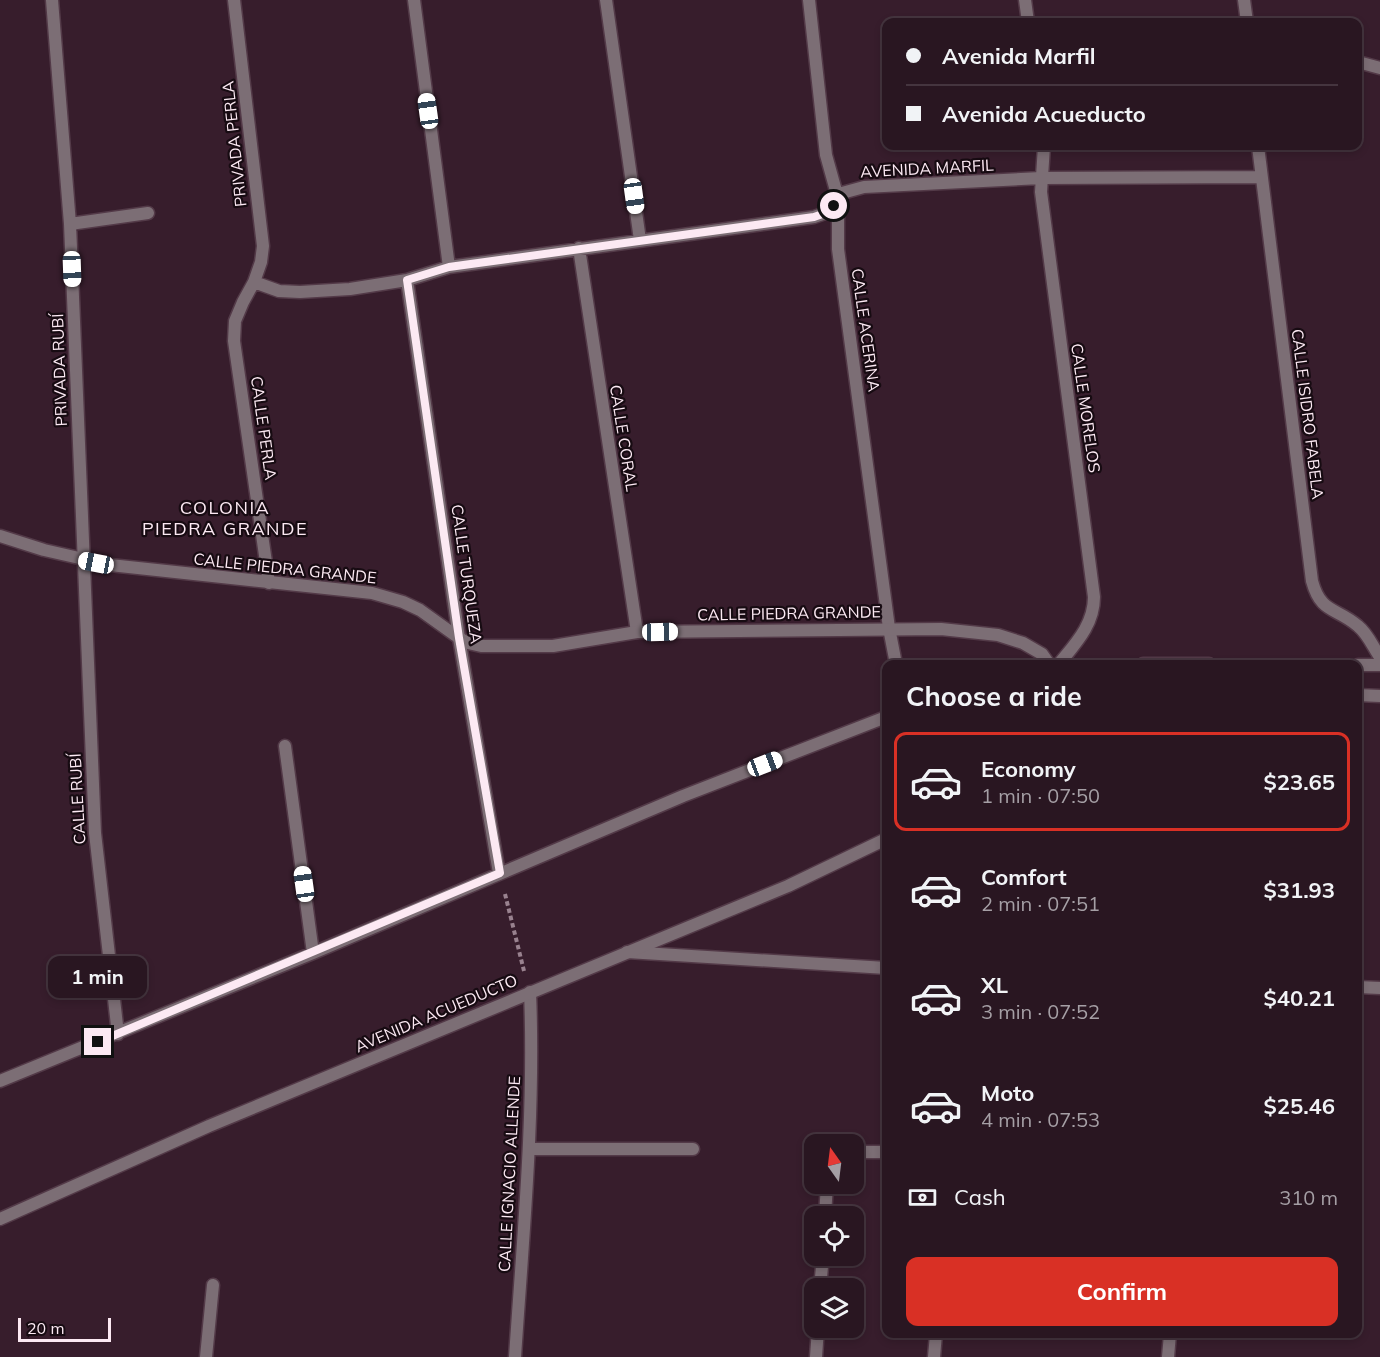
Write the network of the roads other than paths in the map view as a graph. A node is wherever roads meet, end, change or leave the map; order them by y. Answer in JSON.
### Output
{"nodes":[{"id":1,"x":52,"y":0,"type":"edge"},
{"id":2,"x":234,"y":0,"type":"edge"},
{"id":3,"x":414,"y":0,"type":"edge"},
{"id":4,"x":606,"y":0,"type":"edge"},
{"id":5,"x":809,"y":0,"type":"edge"},
{"id":6,"x":1025,"y":0,"type":"edge"},
{"id":7,"x":1244,"y":0,"type":"edge"},
{"id":8,"x":1027,"y":18,"type":"edge"},
{"id":9,"x":1246,"y":18,"type":"edge"},
{"id":10,"x":1362,"y":63,"type":"edge"},
{"id":11,"x":1380,"y":68,"type":"edge"},
{"id":12,"x":1044,"y":150,"type":"edge"},
{"id":13,"x":1258,"y":150,"type":"edge"},
{"id":14,"x":1261,"y":177,"type":"junction"},
{"id":15,"x":1041,"y":178,"type":"junction"},
{"id":16,"x":838,"y":198,"type":"junction"},
{"id":17,"x":148,"y":213,"type":"dead end"},
{"id":18,"x":70,"y":224,"type":"junction"},
{"id":19,"x":640,"y":240,"type":"junction"},
{"id":20,"x":579,"y":248,"type":"junction"},
{"id":21,"x":449,"y":267,"type":"junction"},
{"id":22,"x":407,"y":280,"type":"junction"},
{"id":23,"x":254,"y":282,"type":"junction"},
{"id":24,"x":0,"y":536,"type":"edge"},
{"id":25,"x":82,"y":560,"type":"junction"},
{"id":26,"x":269,"y":583,"type":"junction"},
{"id":27,"x":889,"y":628,"type":"junction"},
{"id":28,"x":638,"y":632,"type":"junction"},
{"id":29,"x":459,"y":638,"type":"junction"},
{"id":30,"x":1380,"y":657,"type":"edge"},
{"id":31,"x":895,"y":660,"type":"edge"},
{"id":32,"x":1046,"y":660,"type":"edge"},
{"id":33,"x":1062,"y":660,"type":"edge"},
{"id":34,"x":1380,"y":664,"type":"edge"},
{"id":35,"x":1362,"y":665,"type":"edge"},
{"id":36,"x":1362,"y":695,"type":"edge"},
{"id":37,"x":1380,"y":696,"type":"edge"},
{"id":38,"x":882,"y":719,"type":"edge"},
{"id":39,"x":285,"y":746,"type":"dead end"},
{"id":40,"x":882,"y":841,"type":"edge"},
{"id":41,"x":500,"y":873,"type":"junction"},
{"id":42,"x":626,"y":952,"type":"junction"},
{"id":43,"x":313,"y":953,"type":"junction"},
{"id":44,"x":882,"y":968,"type":"edge"},
{"id":45,"x":1362,"y":987,"type":"edge"},
{"id":46,"x":1380,"y":987,"type":"edge"},
{"id":47,"x":530,"y":992,"type":"junction"},
{"id":48,"x":118,"y":1034,"type":"junction"},
{"id":49,"x":0,"y":1081,"type":"edge"},
{"id":50,"x":529,"y":1149,"type":"junction"},
{"id":51,"x":693,"y":1149,"type":"dead end"},
{"id":52,"x":864,"y":1152,"type":"edge"},
{"id":53,"x":882,"y":1152,"type":"edge"},
{"id":54,"x":0,"y":1220,"type":"edge"},
{"id":55,"x":213,"y":1285,"type":"dead end"},
{"id":56,"x":817,"y":1338,"type":"edge"},
{"id":57,"x":936,"y":1338,"type":"edge"},
{"id":58,"x":1170,"y":1338,"type":"edge"},
{"id":59,"x":206,"y":1357,"type":"edge"},
{"id":60,"x":516,"y":1357,"type":"edge"},
{"id":61,"x":816,"y":1357,"type":"edge"},
{"id":62,"x":934,"y":1357,"type":"edge"},
{"id":63,"x":1168,"y":1357,"type":"edge"}],
"edges":[{"from":1,"to":18,"type":"street","name":"PRIVADA RUBÍ"},
{"from":2,"to":23,"type":"street","name":"PRIVADA PERLA"},
{"from":3,"to":21,"type":"street"},
{"from":4,"to":19,"type":"street"},
{"from":5,"to":16,"type":"street","name":"CALLE ACERINA"},
{"from":6,"to":8,"type":"street"},
{"from":7,"to":9,"type":"street"},
{"from":10,"to":11,"type":"street"},
{"from":12,"to":15,"type":"street","name":"CALLE MORELOS"},
{"from":13,"to":14,"type":"street","name":"CALLE ISIDRO FABELA"},
{"from":14,"to":15,"type":"street","name":"AVENIDA MARFIL"},
{"from":14,"to":30,"type":"street","name":"CALLE ISIDRO FABELA"},
{"from":15,"to":16,"type":"street","name":"AVENIDA MARFIL"},
{"from":15,"to":33,"type":"street","name":"CALLE MORELOS"},
{"from":16,"to":19,"type":"street","name":"AVENIDA MARFIL"},
{"from":16,"to":27,"type":"street","name":"CALLE ACERINA"},
{"from":17,"to":18,"type":"street"},
{"from":18,"to":25,"type":"street","name":"PRIVADA RUBÍ"},
{"from":19,"to":20,"type":"street","name":"AVENIDA MARFIL"},
{"from":20,"to":21,"type":"street","name":"AVENIDA MARFIL"},
{"from":20,"to":28,"type":"street","name":"CALLE CORAL"},
{"from":21,"to":22,"type":"street","name":"AVENIDA MARFIL"},
{"from":22,"to":23,"type":"street","name":"AVENIDA MARFIL"},
{"from":22,"to":29,"type":"street","name":"CALLE TURQUEZA"},
{"from":23,"to":26,"type":"street","name":"CALLE PERLA"},
{"from":24,"to":25,"type":"street","name":"CALLE PIEDRA GRANDE"},
{"from":25,"to":26,"type":"street","name":"CALLE PIEDRA GRANDE"},
{"from":25,"to":48,"type":"street","name":"CALLE RUBÍ"},
{"from":26,"to":29,"type":"street","name":"CALLE PIEDRA GRANDE"},
{"from":27,"to":28,"type":"street","name":"CALLE PIEDRA GRANDE"},
{"from":27,"to":31,"type":"street","name":"CALLE ACERINA"},
{"from":27,"to":32,"type":"street","name":"CALLE PIEDRA GRANDE"},
{"from":28,"to":29,"type":"street","name":"CALLE PIEDRA GRANDE"},
{"from":29,"to":41,"type":"street","name":"CALLE TURQUEZA"},
{"from":34,"to":35,"type":"street"},
{"from":36,"to":37,"type":"street"},
{"from":38,"to":41,"type":"street"},
{"from":39,"to":43,"type":"street"},
{"from":40,"to":42,"type":"street","name":"AVENIDA ACUEDUCTO"},
{"from":41,"to":43,"type":"street"},
{"from":42,"to":44,"type":"street"},
{"from":42,"to":47,"type":"street","name":"AVENIDA ACUEDUCTO"},
{"from":43,"to":48,"type":"street"},
{"from":45,"to":46,"type":"street"},
{"from":47,"to":50,"type":"street","name":"CALLE IGNACIO ALLENDE"},
{"from":47,"to":54,"type":"street","name":"AVENIDA ACUEDUCTO"},
{"from":48,"to":49,"type":"street"},
{"from":50,"to":51,"type":"street"},
{"from":50,"to":60,"type":"street","name":"CALLE IGNACIO ALLENDE"},
{"from":52,"to":53,"type":"street"},
{"from":55,"to":59,"type":"street"},
{"from":56,"to":61,"type":"street"},
{"from":57,"to":62,"type":"street"},
{"from":58,"to":63,"type":"street"}]}
